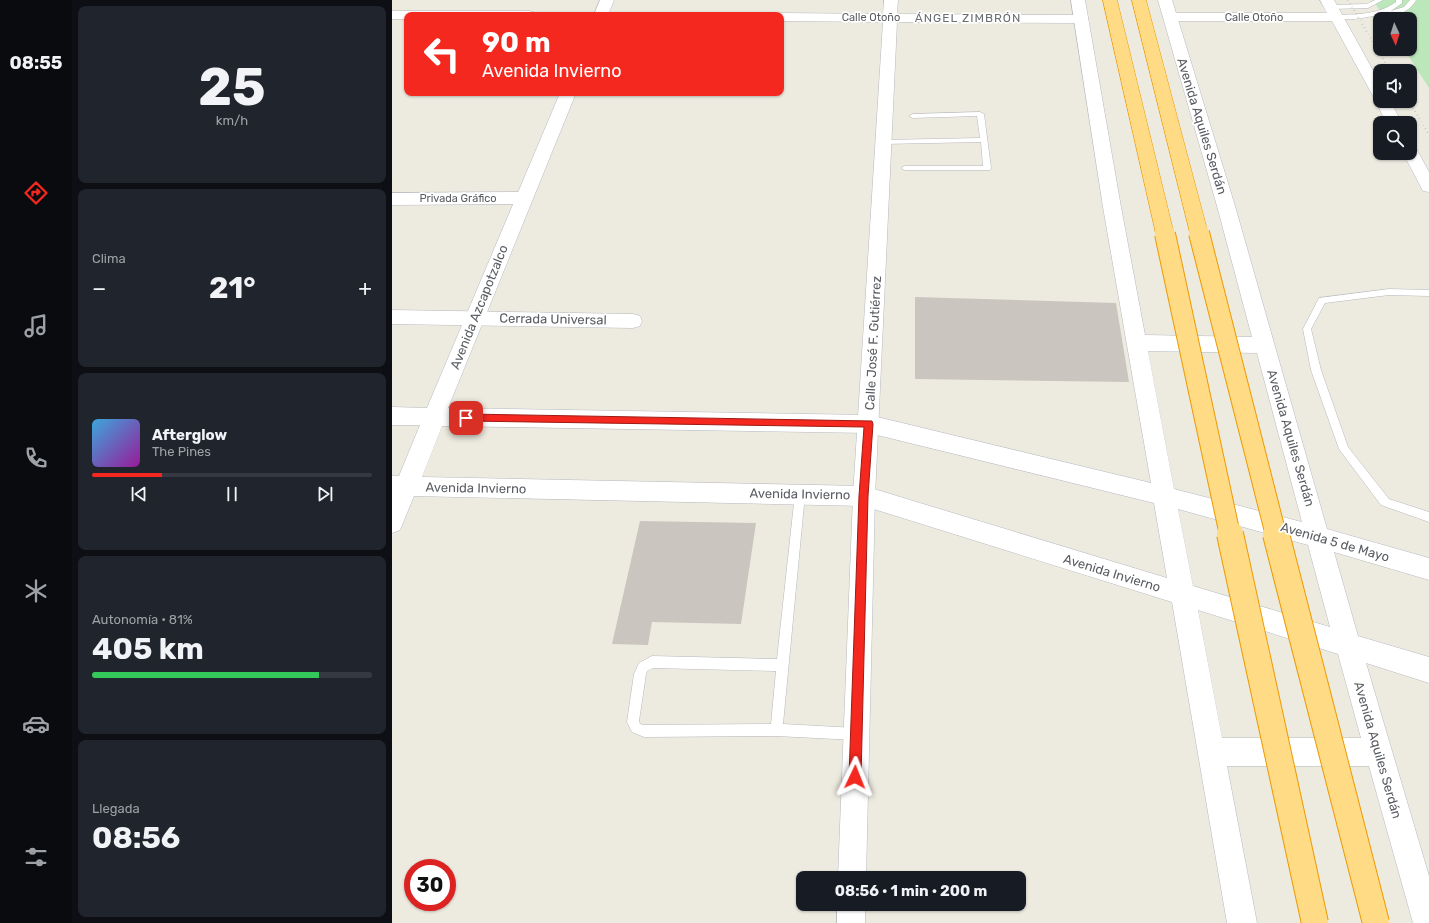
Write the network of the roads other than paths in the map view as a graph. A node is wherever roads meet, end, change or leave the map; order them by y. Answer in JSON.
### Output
{"nodes":[{"id":1,"x":607,"y":0,"type":"edge"},
{"id":2,"x":1078,"y":0,"type":"edge"},
{"id":3,"x":1110,"y":0,"type":"edge"},
{"id":4,"x":1139,"y":0,"type":"edge"},
{"id":5,"x":1380,"y":0,"type":"edge"},
{"id":6,"x":1399,"y":0,"type":"edge"},
{"id":7,"x":1413,"y":0,"type":"edge"},
{"id":8,"x":1332,"y":8,"type":"edge"},
{"id":9,"x":891,"y":9,"type":"edge"},
{"id":10,"x":1168,"y":9,"type":"edge"},
{"id":11,"x":602,"y":12,"type":"edge"},
{"id":12,"x":1373,"y":12,"type":"edge"},
{"id":13,"x":1385,"y":12,"type":"edge"},
{"id":14,"x":1390,"y":12,"type":"edge"},
{"id":15,"x":392,"y":15,"type":"edge"},
{"id":16,"x":404,"y":15,"type":"edge"},
{"id":17,"x":784,"y":17,"type":"edge"},
{"id":18,"x":1081,"y":19,"type":"junction"},
{"id":19,"x":1373,"y":83,"type":"edge"},
{"id":20,"x":567,"y":96,"type":"edge"},
{"id":21,"x":913,"y":116,"type":"dead end"},
{"id":22,"x":984,"y":140,"type":"junction"},
{"id":23,"x":884,"y":142,"type":"junction"},
{"id":24,"x":1414,"y":160,"type":"edge"},
{"id":25,"x":905,"y":168,"type":"dead end"},
{"id":26,"x":1429,"y":187,"type":"edge"},
{"id":27,"x":524,"y":198,"type":"junction"},
{"id":28,"x":392,"y":199,"type":"edge"},
{"id":29,"x":1429,"y":293,"type":"edge"},
{"id":30,"x":392,"y":317,"type":"edge"},
{"id":31,"x":474,"y":318,"type":"junction"},
{"id":32,"x":633,"y":321,"type":"dead end"},
{"id":33,"x":1137,"y":343,"type":"junction"},
{"id":34,"x":1265,"y":345,"type":"junction"},
{"id":35,"x":392,"y":416,"type":"edge"},
{"id":36,"x":435,"y":417,"type":"junction"},
{"id":37,"x":869,"y":424,"type":"junction"},
{"id":38,"x":399,"y":486,"type":"edge"},
{"id":39,"x":800,"y":494,"type":"junction"},
{"id":40,"x":864,"y":496,"type":"junction"},
{"id":41,"x":1165,"y":496,"type":"junction"},
{"id":42,"x":1429,"y":517,"type":"edge"},
{"id":43,"x":392,"y":523,"type":"edge"},
{"id":44,"x":1318,"y":537,"type":"junction"},
{"id":45,"x":1429,"y":569,"type":"edge"},
{"id":46,"x":1183,"y":595,"type":"junction"},
{"id":47,"x":1348,"y":646,"type":"junction"},
{"id":48,"x":783,"y":665,"type":"junction"},
{"id":49,"x":1429,"y":670,"type":"edge"},
{"id":50,"x":776,"y":730,"type":"junction"},
{"id":51,"x":856,"y":734,"type":"junction"},
{"id":52,"x":1212,"y":752,"type":"junction"},
{"id":53,"x":1379,"y":752,"type":"junction"},
{"id":54,"x":852,"y":871,"type":"edge"},
{"id":55,"x":851,"y":911,"type":"edge"},
{"id":56,"x":850,"y":923,"type":"edge"},
{"id":57,"x":1242,"y":923,"type":"edge"},
{"id":58,"x":1315,"y":923,"type":"edge"},
{"id":59,"x":1376,"y":923,"type":"edge"},
{"id":60,"x":1428,"y":923,"type":"edge"}],
"edges":[{"from":1,"to":11,"type":"street"},
{"from":2,"to":18,"type":"street"},
{"from":3,"to":58,"type":"highway","bridge":true},
{"from":4,"to":59,"type":"highway","name":"Avenida Aquiles Serdán","bridge":true},
{"from":5,"to":8,"type":"lane"},
{"from":6,"to":13,"type":"lane"},
{"from":7,"to":14,"type":"lane"},
{"from":8,"to":10,"type":"street","name":"Calle Otoño"},
{"from":8,"to":12,"type":"lane"},
{"from":8,"to":19,"type":"street"},
{"from":9,"to":17,"type":"street","name":"Calle Otoño"},
{"from":9,"to":18,"type":"street","name":"Calle Otoño"},
{"from":9,"to":23,"type":"street","name":"Calle José F. Gutiérrez"},
{"from":10,"to":34,"type":"street","name":"Avenida Aquiles Serdán"},
{"from":15,"to":16,"type":"street"},
{"from":18,"to":33,"type":"street"},
{"from":20,"to":27,"type":"street","name":"Avenida Azcapotzalco"},
{"from":21,"to":22,"type":"lane"},
{"from":22,"to":23,"type":"lane"},
{"from":22,"to":25,"type":"lane"},
{"from":23,"to":37,"type":"street","name":"Calle José F. Gutiérrez"},
{"from":24,"to":26,"type":"street"},
{"from":27,"to":28,"type":"street","name":"Privada Gráfico"},
{"from":27,"to":31,"type":"street","name":"Avenida Azcapotzalco"},
{"from":29,"to":42,"type":"lane"},
{"from":30,"to":31,"type":"street","name":"Cerrada Universal"},
{"from":31,"to":32,"type":"street","name":"Cerrada Universal"},
{"from":31,"to":36,"type":"street","name":"Avenida Azcapotzalco"},
{"from":33,"to":34,"type":"street"},
{"from":33,"to":41,"type":"street"},
{"from":34,"to":44,"type":"street","name":"Avenida Aquiles Serdán"},
{"from":35,"to":36,"type":"street"},
{"from":36,"to":37,"type":"street"},
{"from":36,"to":38,"type":"street","name":"Avenida Azcapotzalco"},
{"from":37,"to":40,"type":"street","name":"Calle José F. Gutiérrez"},
{"from":37,"to":41,"type":"street"},
{"from":38,"to":39,"type":"street","name":"Avenida Invierno"},
{"from":38,"to":43,"type":"street","name":"Avenida Azcapotzalco"},
{"from":39,"to":40,"type":"street","name":"Avenida Invierno"},
{"from":39,"to":48,"type":"lane"},
{"from":40,"to":46,"type":"street","name":"Avenida Invierno"},
{"from":40,"to":51,"type":"street","name":"Calle José F. Gutiérrez"},
{"from":41,"to":44,"type":"street","name":"Avenida 5 de Mayo"},
{"from":41,"to":46,"type":"street"},
{"from":44,"to":45,"type":"street","name":"Avenida 5 de Mayo"},
{"from":44,"to":47,"type":"street","name":"Avenida Aquiles Serdán"},
{"from":46,"to":47,"type":"street","name":"Avenida Invierno"},
{"from":46,"to":52,"type":"street"},
{"from":47,"to":49,"type":"street"},
{"from":47,"to":53,"type":"street","name":"Avenida Aquiles Serdán"},
{"from":48,"to":50,"type":"lane"},
{"from":48,"to":50,"type":"lane"},
{"from":50,"to":51,"type":"lane"},
{"from":51,"to":54,"type":"street","name":"Calle José F. Gutiérrez"},
{"from":52,"to":53,"type":"street"},
{"from":52,"to":57,"type":"street"},
{"from":53,"to":60,"type":"street","name":"Avenida Aquiles Serdán"},
{"from":55,"to":56,"type":"street"}]}
